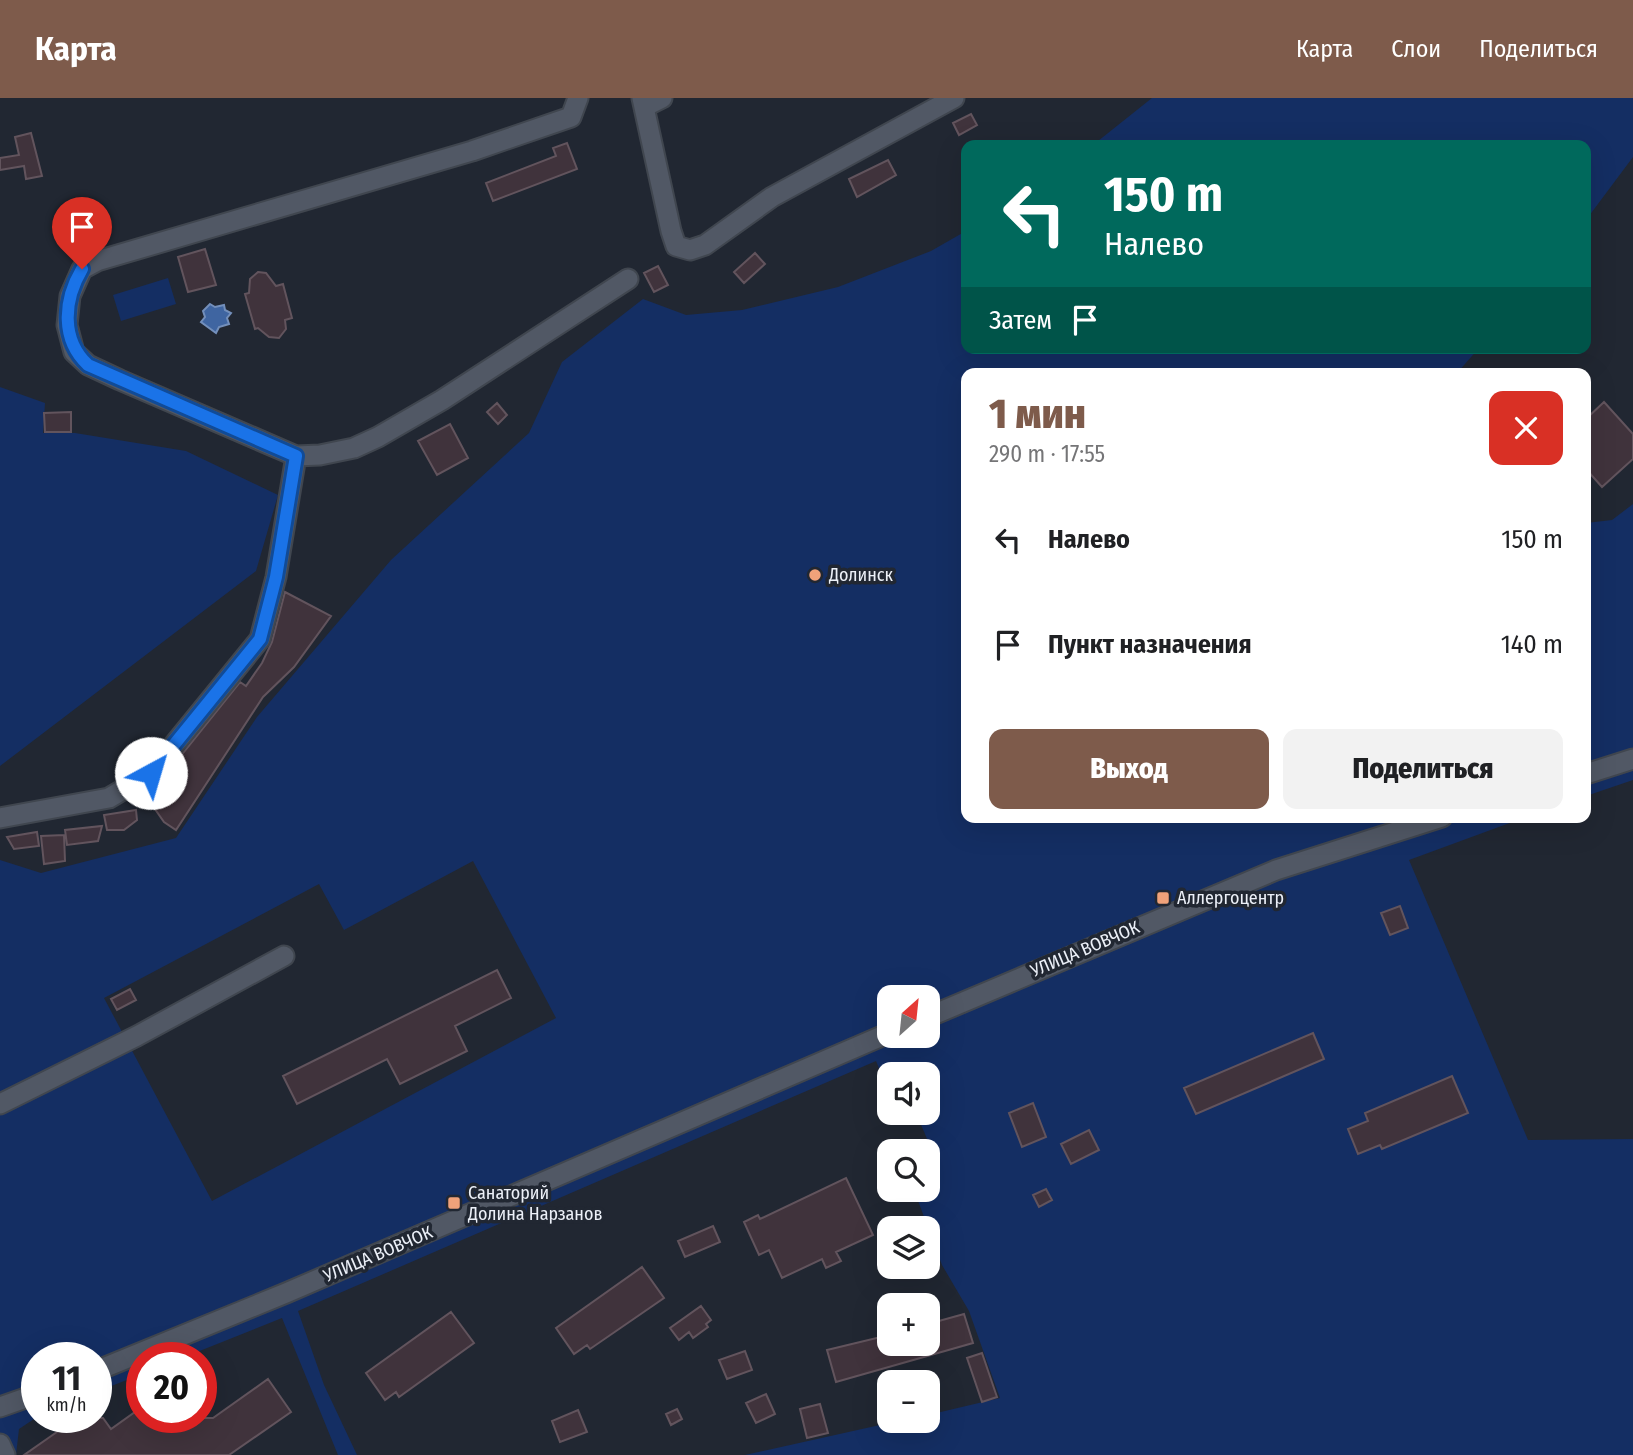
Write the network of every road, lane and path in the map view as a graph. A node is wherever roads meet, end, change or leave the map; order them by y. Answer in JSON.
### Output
{"nodes":[{"id":1,"x":578,"y":98,"type":"edge"},
{"id":2,"x":662,"y":98,"type":"edge"},
{"id":3,"x":954,"y":98,"type":"edge"},
{"id":4,"x":643,"y":102,"type":"edge"},
{"id":5,"x":628,"y":279,"type":"dead end"},
{"id":6,"x":296,"y":456,"type":"junction"},
{"id":7,"x":1633,"y":759,"type":"edge"},
{"id":8,"x":1591,"y":772,"type":"edge"},
{"id":9,"x":0,"y":818,"type":"edge"},
{"id":10,"x":1423,"y":823,"type":"edge"},
{"id":11,"x":284,"y":956,"type":"dead end"},
{"id":12,"x":940,"y":1012,"type":"edge"},
{"id":13,"x":877,"y":1038,"type":"edge"},
{"id":14,"x":0,"y":1104,"type":"edge"},
{"id":15,"x":112,"y":1364,"type":"edge"},
{"id":16,"x":21,"y":1400,"type":"edge"},
{"id":17,"x":0,"y":1407,"type":"edge"},
{"id":18,"x":0,"y":1444,"type":"edge"},
{"id":19,"x":5,"y":1455,"type":"edge"}],
"edges":[{"from":1,"to":6,"type":"street"},
{"from":2,"to":4,"type":"street"},
{"from":3,"to":4,"type":"street"},
{"from":5,"to":6,"type":"street"},
{"from":6,"to":9,"type":"street"},
{"from":7,"to":8,"type":"street"},
{"from":10,"to":12,"type":"street","name":"УЛИЦА ВОВЧОК"},
{"from":11,"to":14,"type":"street"},
{"from":13,"to":15,"type":"street","name":"УЛИЦА ВОВЧОК"},
{"from":16,"to":17,"type":"street"},
{"from":18,"to":19,"type":"street"}]}
